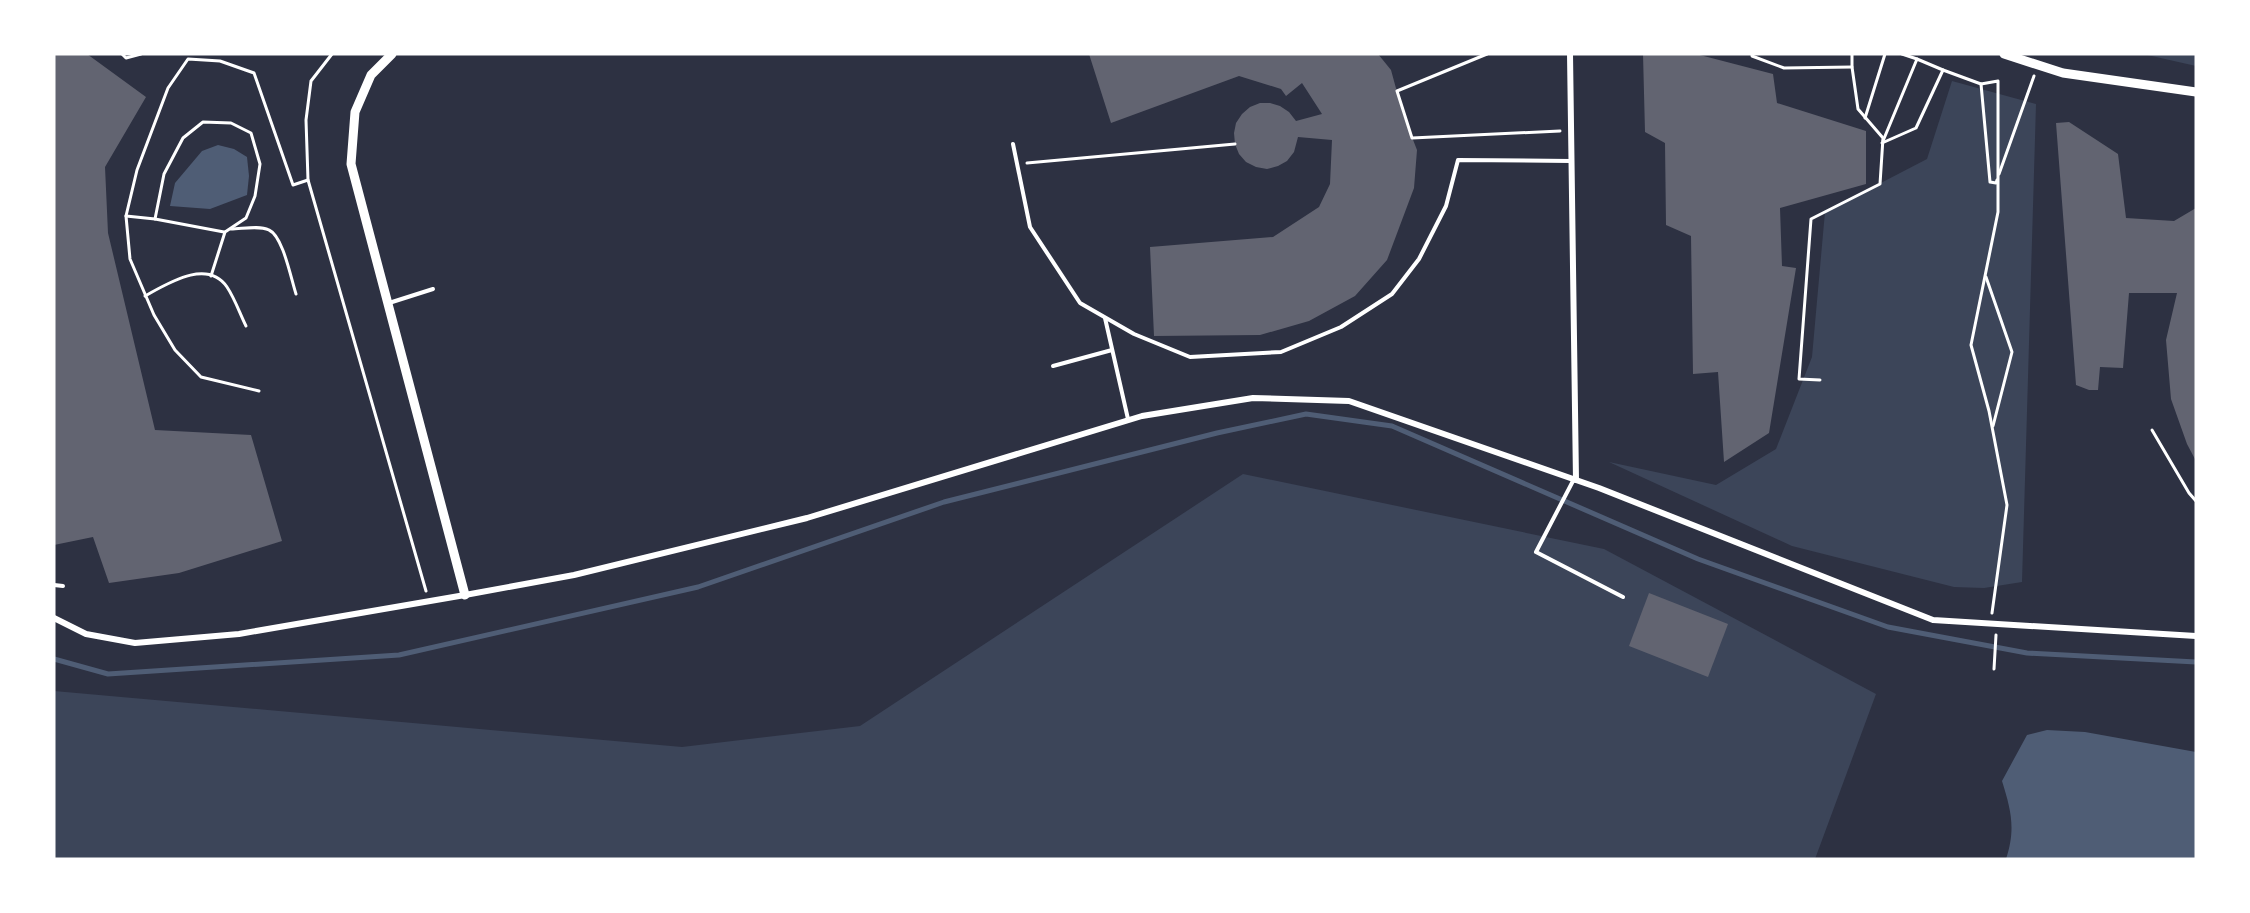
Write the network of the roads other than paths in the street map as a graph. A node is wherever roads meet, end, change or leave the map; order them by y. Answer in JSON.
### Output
{"nodes":[{"id":1,"x":392,"y":54,"type":"edge"},
{"id":2,"x":1570,"y":54,"type":"edge"},
{"id":3,"x":2004,"y":54,"type":"edge"},
{"id":4,"x":2196,"y":92,"type":"edge"},
{"id":5,"x":1013,"y":144,"type":"dead end"},
{"id":6,"x":1571,"y":161,"type":"junction"},
{"id":7,"x":433,"y":289,"type":"dead end"},
{"id":8,"x":388,"y":304,"type":"junction"},
{"id":9,"x":1105,"y":318,"type":"junction"},
{"id":10,"x":1112,"y":350,"type":"junction"},
{"id":11,"x":1053,"y":366,"type":"dead end"},
{"id":12,"x":1128,"y":419,"type":"junction"},
{"id":13,"x":1576,"y":478,"type":"junction"},
{"id":14,"x":54,"y":585,"type":"edge"},
{"id":15,"x":63,"y":586,"type":"dead end"},
{"id":16,"x":465,"y":595,"type":"junction"},
{"id":17,"x":1623,"y":597,"type":"dead end"},
{"id":18,"x":54,"y":618,"type":"edge"},
{"id":19,"x":2196,"y":636,"type":"edge"}],
"edges":[{"from":1,"to":8,"type":"street"},
{"from":2,"to":6,"type":"street"},
{"from":3,"to":4,"type":"street"},
{"from":5,"to":9,"type":"lane"},
{"from":6,"to":9,"type":"lane"},
{"from":6,"to":13,"type":"street"},
{"from":7,"to":8,"type":"lane"},
{"from":8,"to":16,"type":"street"},
{"from":9,"to":10,"type":"lane"},
{"from":10,"to":11,"type":"lane"},
{"from":10,"to":12,"type":"lane"},
{"from":12,"to":13,"type":"street"},
{"from":12,"to":16,"type":"street"},
{"from":13,"to":17,"type":"lane"},
{"from":13,"to":19,"type":"street"},
{"from":14,"to":15,"type":"lane"},
{"from":16,"to":18,"type":"street"}]}
